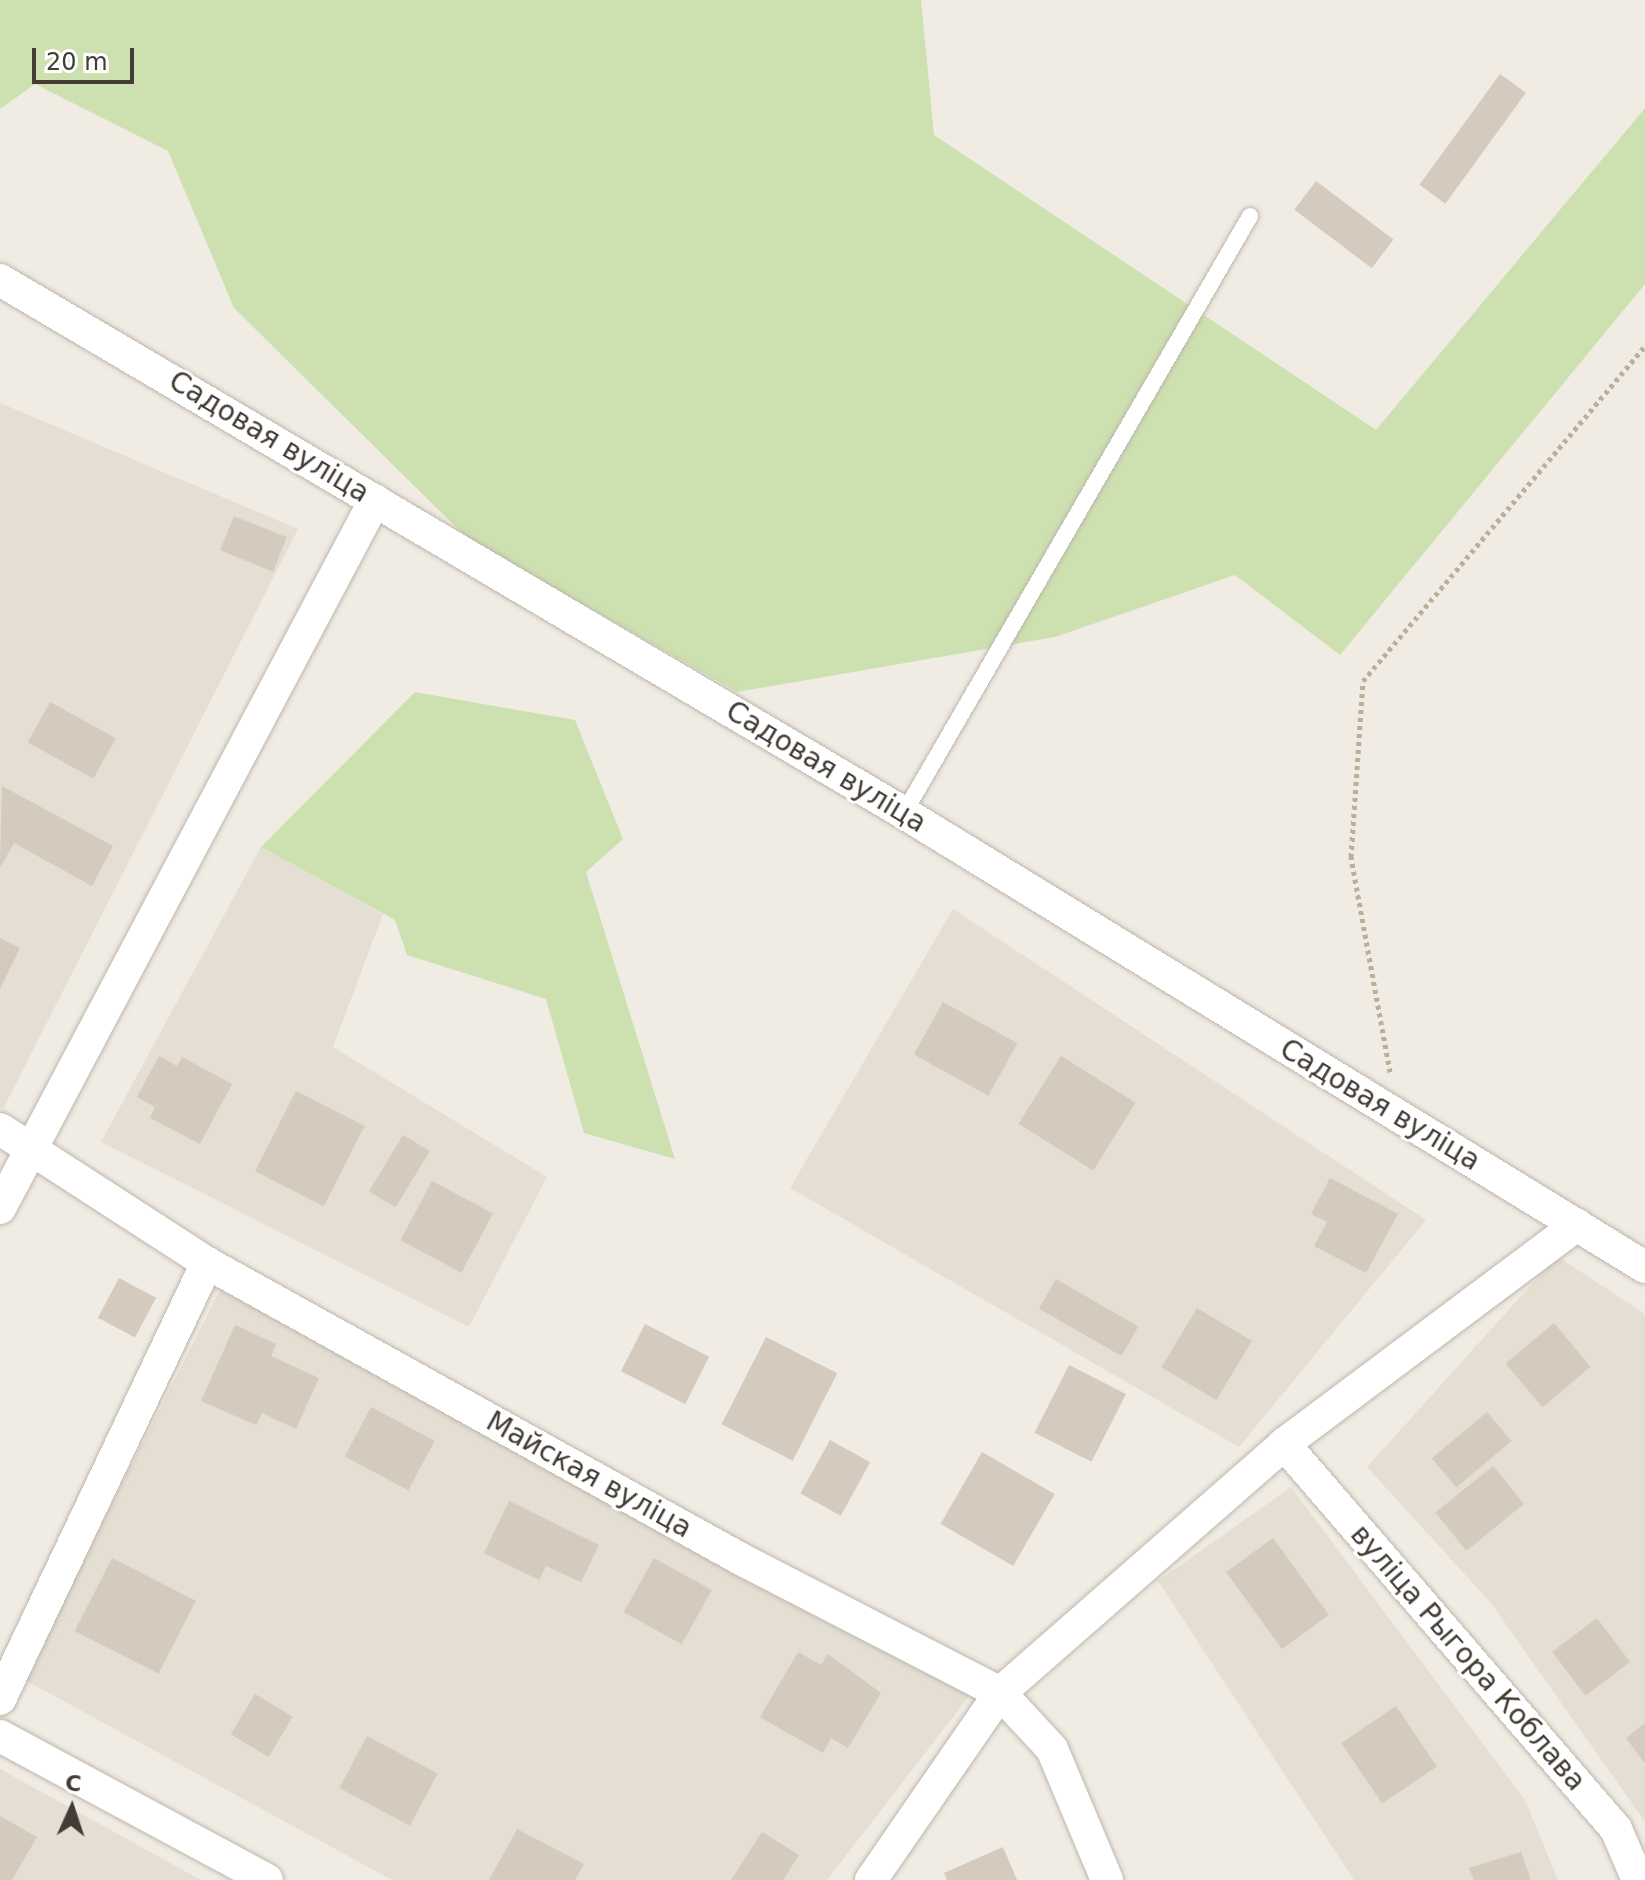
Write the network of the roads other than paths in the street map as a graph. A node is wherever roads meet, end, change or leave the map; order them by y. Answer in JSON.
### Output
{"nodes":[{"id":1,"x":1250,"y":216,"type":"dead end"},
{"id":2,"x":0,"y":280,"type":"edge"},
{"id":3,"x":375,"y":500,"type":"junction"},
{"id":4,"x":904,"y":813,"type":"junction"},
{"id":5,"x":0,"y":1129,"type":"edge"},
{"id":6,"x":34,"y":1147,"type":"junction"},
{"id":7,"x":0,"y":1208,"type":"edge"},
{"id":8,"x":1577,"y":1225,"type":"junction"},
{"id":9,"x":207,"y":1263,"type":"junction"},
{"id":10,"x":1645,"y":1267,"type":"edge"},
{"id":11,"x":1284,"y":1444,"type":"junction"},
{"id":12,"x":1000,"y":1693,"type":"junction"},
{"id":13,"x":0,"y":1699,"type":"edge"},
{"id":14,"x":0,"y":1736,"type":"edge"},
{"id":15,"x":267,"y":1880,"type":"edge"},
{"id":16,"x":871,"y":1880,"type":"edge"},
{"id":17,"x":1107,"y":1880,"type":"edge"},
{"id":18,"x":1638,"y":1880,"type":"edge"}],
"edges":[{"from":1,"to":4,"type":"lane"},
{"from":2,"to":3,"type":"street","name":"Садовая вуліца"},
{"from":3,"to":4,"type":"street","name":"Садовая вуліца"},
{"from":3,"to":6,"type":"street"},
{"from":4,"to":8,"type":"street","name":"Садовая вуліца"},
{"from":5,"to":6,"type":"street","name":"Майская вуліца"},
{"from":6,"to":7,"type":"street"},
{"from":6,"to":9,"type":"street","name":"Майская вуліца"},
{"from":8,"to":10,"type":"street","name":"Садовая вуліца"},
{"from":8,"to":11,"type":"street"},
{"from":9,"to":12,"type":"street","name":"Майская вуліца"},
{"from":9,"to":13,"type":"street"},
{"from":11,"to":12,"type":"street"},
{"from":11,"to":18,"type":"street","name":"вуліца Рыгора Коблава"},
{"from":12,"to":16,"type":"street"},
{"from":12,"to":17,"type":"street","name":"Майская вуліца"},
{"from":14,"to":15,"type":"street"}]}
